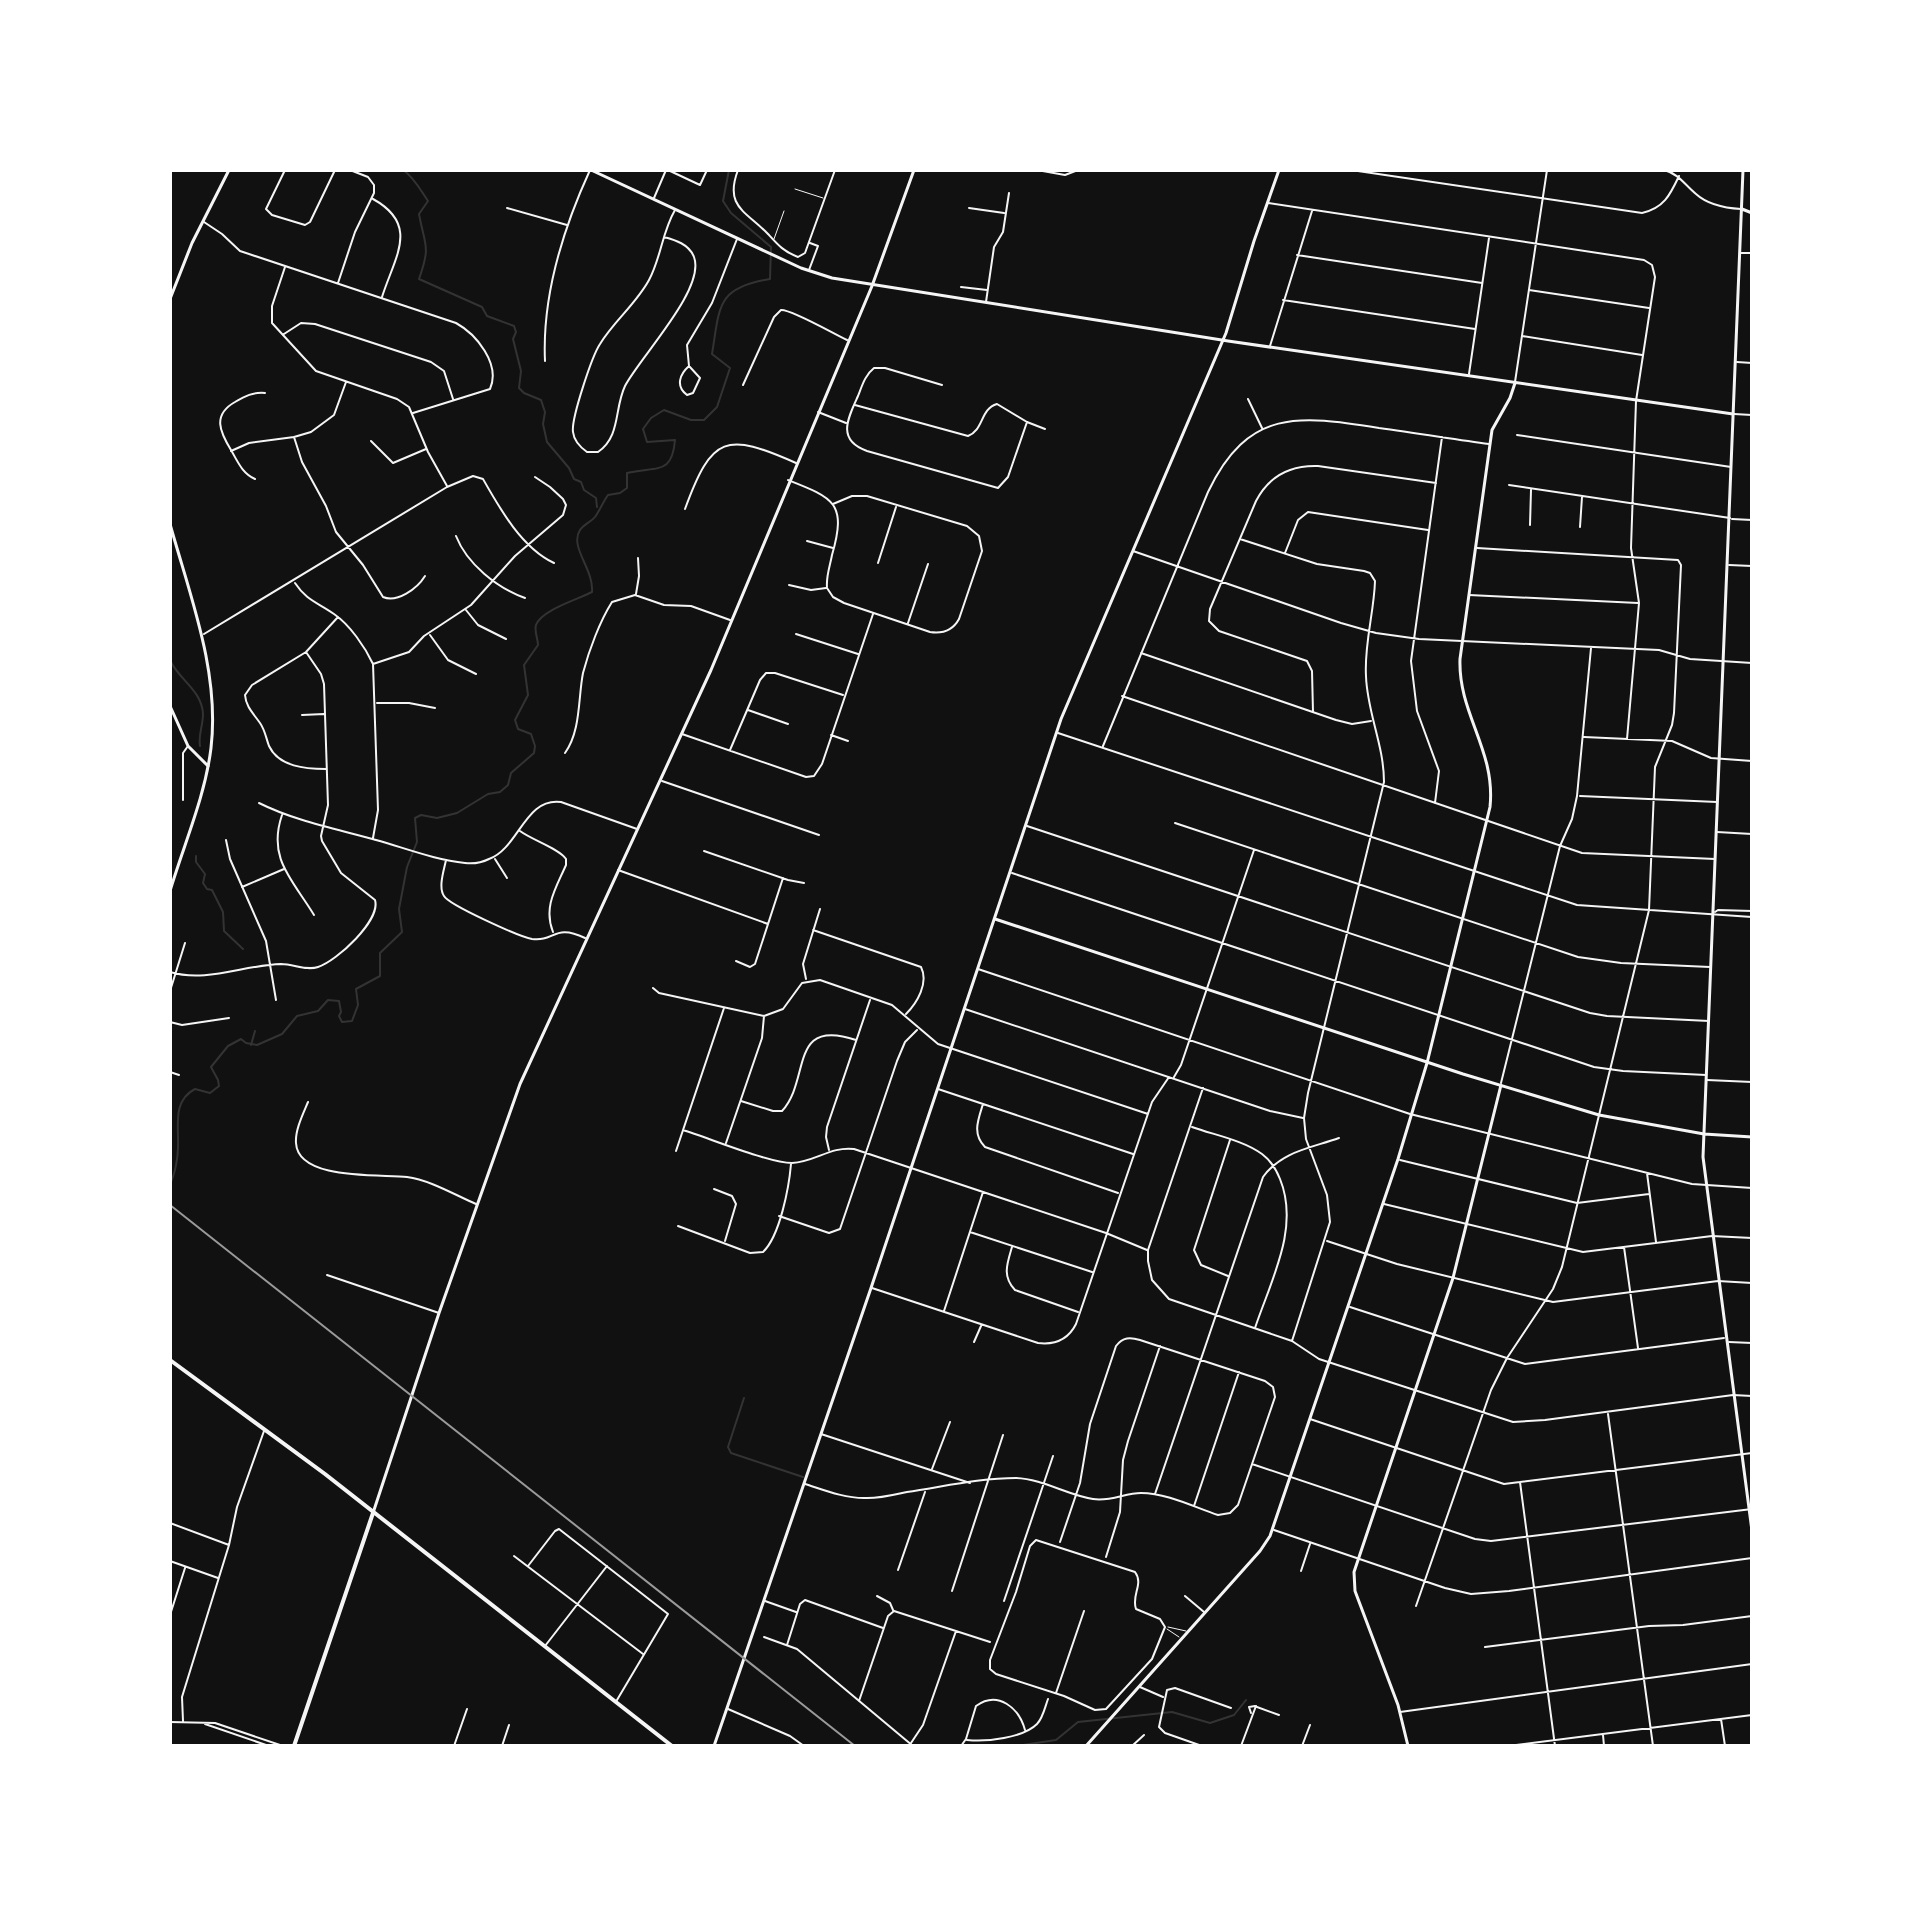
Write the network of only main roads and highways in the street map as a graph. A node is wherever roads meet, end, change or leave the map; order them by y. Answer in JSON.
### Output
{"nodes":[{"id":1,"x":170,"y":1360,"type":"edge"},
{"id":2,"x":373,"y":1513,"type":"junction"},
{"id":3,"x":294,"y":1746,"type":"edge"},
{"id":4,"x":672,"y":1746,"type":"edge"}],
"edges":[{"from":1,"to":2,"type":"main road"},
{"from":2,"to":3,"type":"main road"},
{"from":2,"to":4,"type":"main road"}]}
